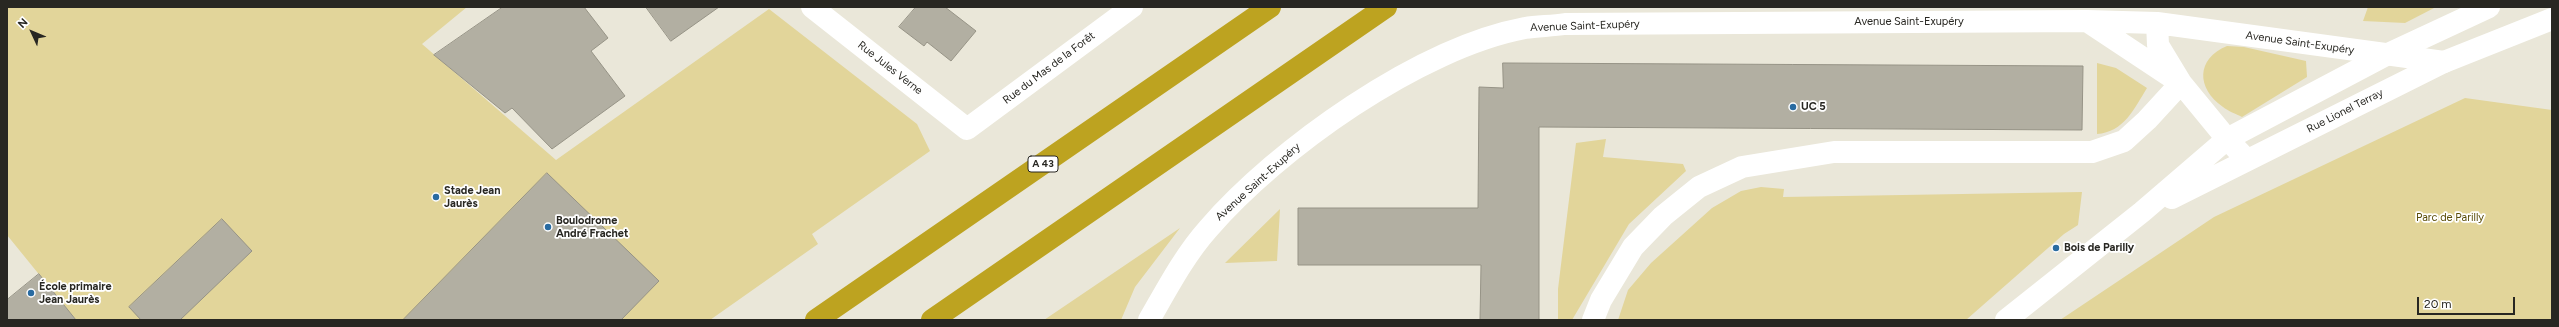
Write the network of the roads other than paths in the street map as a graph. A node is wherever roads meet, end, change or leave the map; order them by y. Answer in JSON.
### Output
{"nodes":[{"id":1,"x":812,"y":7,"type":"edge"},
{"id":2,"x":1132,"y":7,"type":"edge"},
{"id":3,"x":1270,"y":7,"type":"edge"},
{"id":4,"x":1386,"y":7,"type":"edge"},
{"id":5,"x":2489,"y":7,"type":"edge"},
{"id":6,"x":2552,"y":19,"type":"edge"},
{"id":7,"x":2087,"y":21,"type":"junction"},
{"id":8,"x":2157,"y":23,"type":"junction"},
{"id":9,"x":2386,"y":55,"type":"junction"},
{"id":10,"x":2444,"y":62,"type":"junction"},
{"id":11,"x":2180,"y":83,"type":"junction"},
{"id":12,"x":967,"y":129,"type":"joint"},
{"id":13,"x":2227,"y":139,"type":"junction"},
{"id":14,"x":2247,"y":160,"type":"junction"},
{"id":15,"x":2142,"y":212,"type":"junction"},
{"id":16,"x":816,"y":320,"type":"edge"},
{"id":17,"x":932,"y":320,"type":"edge"},
{"id":18,"x":1149,"y":320,"type":"edge"},
{"id":19,"x":1593,"y":320,"type":"edge"},
{"id":20,"x":2006,"y":320,"type":"edge"}],
"edges":[{"from":1,"to":12,"type":"street","name":"Rue Jules Verne"},
{"from":2,"to":12,"type":"street","name":"Rue du Mas de la Forêt"},
{"from":3,"to":16,"type":"highway","number":"A 43"},
{"from":4,"to":17,"type":"highway"},
{"from":5,"to":9,"type":"street","name":"Rue Lionel Terray"},
{"from":6,"to":10,"type":"street","name":"Rue Lionel Terray"},
{"from":7,"to":8,"type":"street","name":"Avenue Saint-Exupéry"},
{"from":7,"to":11,"type":"street"},
{"from":7,"to":18,"type":"street","name":"Avenue Saint-Exupéry"},
{"from":8,"to":9,"type":"street","name":"Avenue Saint-Exupéry"},
{"from":8,"to":11,"type":"street"},
{"from":9,"to":10,"type":"street","name":"Avenue Saint-Exupéry"},
{"from":9,"to":13,"type":"street","name":"Rue Lionel Terray"},
{"from":10,"to":14,"type":"street","name":"Rue Lionel Terray"},
{"from":11,"to":13,"type":"street"},
{"from":11,"to":19,"type":"street"},
{"from":13,"to":14,"type":"street"},
{"from":13,"to":15,"type":"street","name":"Rue Lionel Terray"},
{"from":14,"to":15,"type":"street","name":"Rue Lionel Terray"},
{"from":15,"to":20,"type":"street","name":"Rue Lionel Terray"}]}
